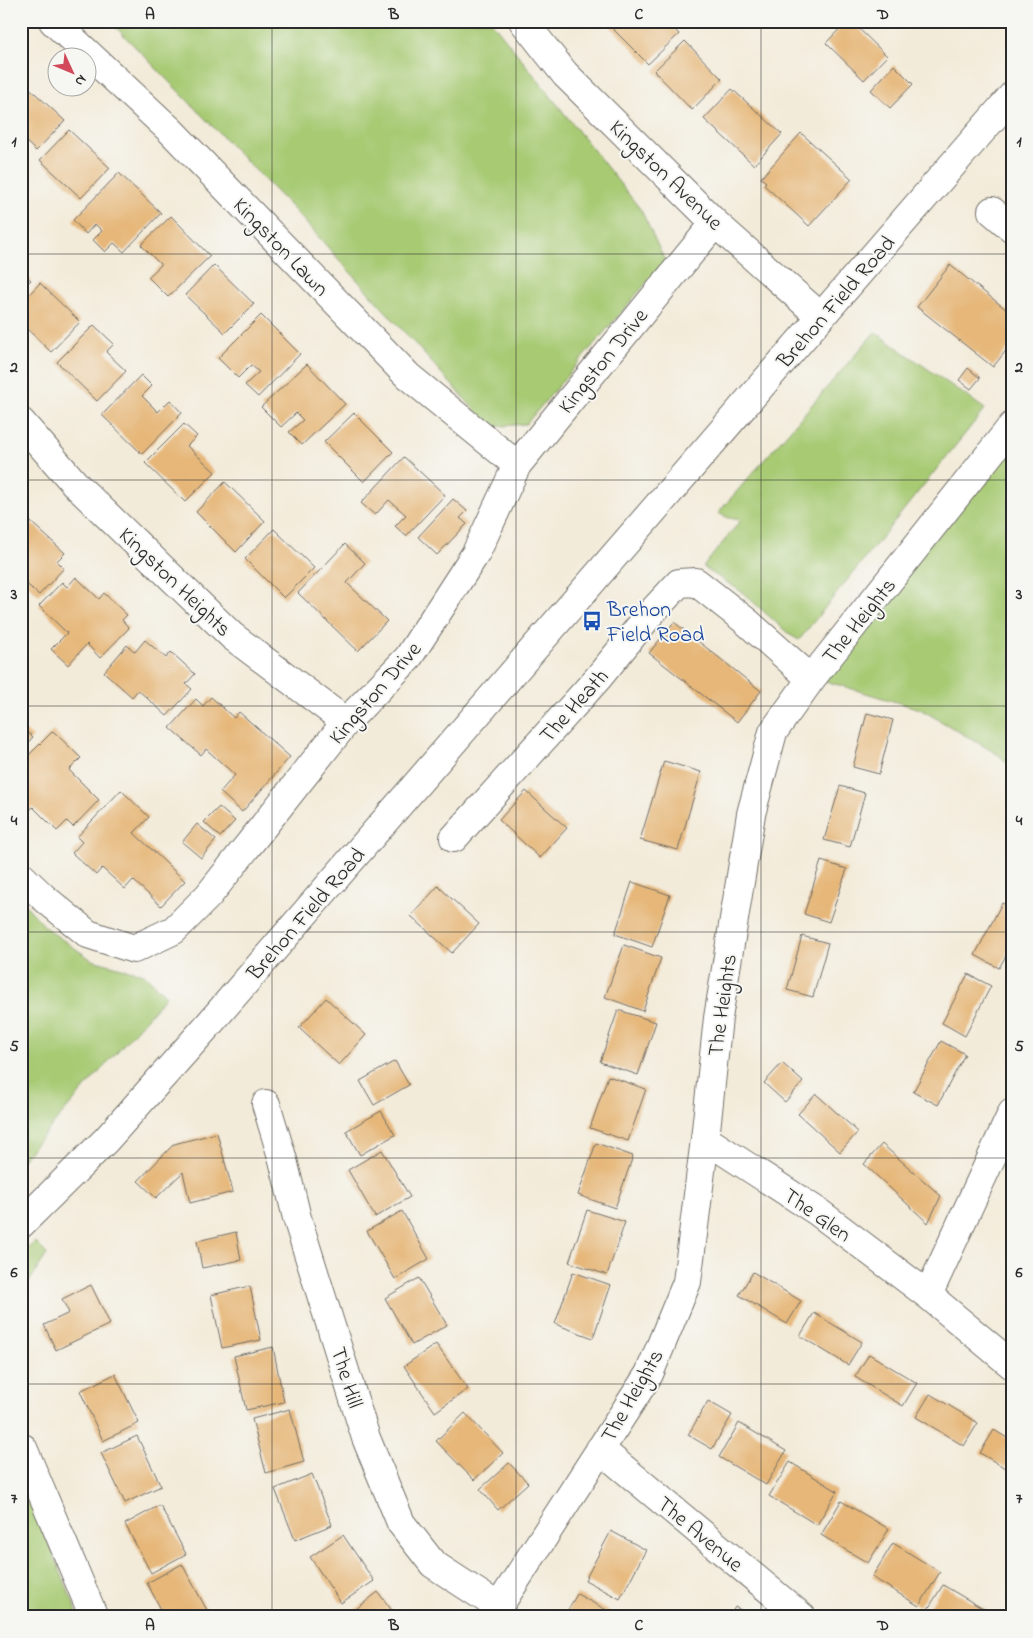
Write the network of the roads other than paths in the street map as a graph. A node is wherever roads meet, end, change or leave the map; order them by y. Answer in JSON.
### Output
{"nodes":[{"id":1,"x":53,"y":21,"type":"edge"},
{"id":2,"x":522,"y":21,"type":"edge"},
{"id":3,"x":1012,"y":96,"type":"edge"},
{"id":4,"x":715,"y":223,"type":"junction"},
{"id":5,"x":821,"y":317,"type":"junction"},
{"id":6,"x":21,"y":422,"type":"edge"},
{"id":7,"x":1012,"y":426,"type":"edge"},
{"id":8,"x":517,"y":465,"type":"junction"},
{"id":9,"x":811,"y":679,"type":"junction"},
{"id":10,"x":346,"y":722,"type":"junction"},
{"id":11,"x":454,"y":838,"type":"dead end"},
{"id":12,"x":21,"y":876,"type":"edge"},
{"id":13,"x":266,"y":1104,"type":"dead end"},
{"id":14,"x":1012,"y":1113,"type":"edge"},
{"id":15,"x":705,"y":1139,"type":"junction"},
{"id":16,"x":21,"y":1224,"type":"edge"},
{"id":17,"x":928,"y":1294,"type":"junction"},
{"id":18,"x":1012,"y":1365,"type":"edge"},
{"id":19,"x":22,"y":1447,"type":"edge"},
{"id":20,"x":600,"y":1449,"type":"junction"},
{"id":21,"x":495,"y":1612,"type":"edge"},
{"id":22,"x":94,"y":1617,"type":"edge"},
{"id":23,"x":802,"y":1617,"type":"edge"}],
"edges":[{"from":1,"to":8,"type":"street","name":"Kingston Lawn"},
{"from":2,"to":4,"type":"street","name":"Kingston Avenue"},
{"from":3,"to":5,"type":"street","name":"Brehon Field Road"},
{"from":4,"to":5,"type":"street","name":"Kingston Avenue"},
{"from":4,"to":8,"type":"street","name":"Kingston Drive"},
{"from":5,"to":16,"type":"street","name":"Brehon Field Road"},
{"from":6,"to":10,"type":"street","name":"Kingston Heights"},
{"from":7,"to":9,"type":"street","name":"The Heights"},
{"from":8,"to":10,"type":"street","name":"Kingston Drive"},
{"from":9,"to":11,"type":"street","name":"The Heath"},
{"from":9,"to":15,"type":"street","name":"The Heights"},
{"from":10,"to":12,"type":"street","name":"Kingston Drive"},
{"from":13,"to":21,"type":"street","name":"The Hill"},
{"from":14,"to":17,"type":"street"},
{"from":15,"to":17,"type":"street","name":"The Glen"},
{"from":15,"to":20,"type":"street","name":"The Heights"},
{"from":17,"to":18,"type":"street","name":"The Glen"},
{"from":19,"to":22,"type":"street"},
{"from":20,"to":21,"type":"street","name":"The Heights"},
{"from":20,"to":23,"type":"street","name":"The Avenue"}]}
